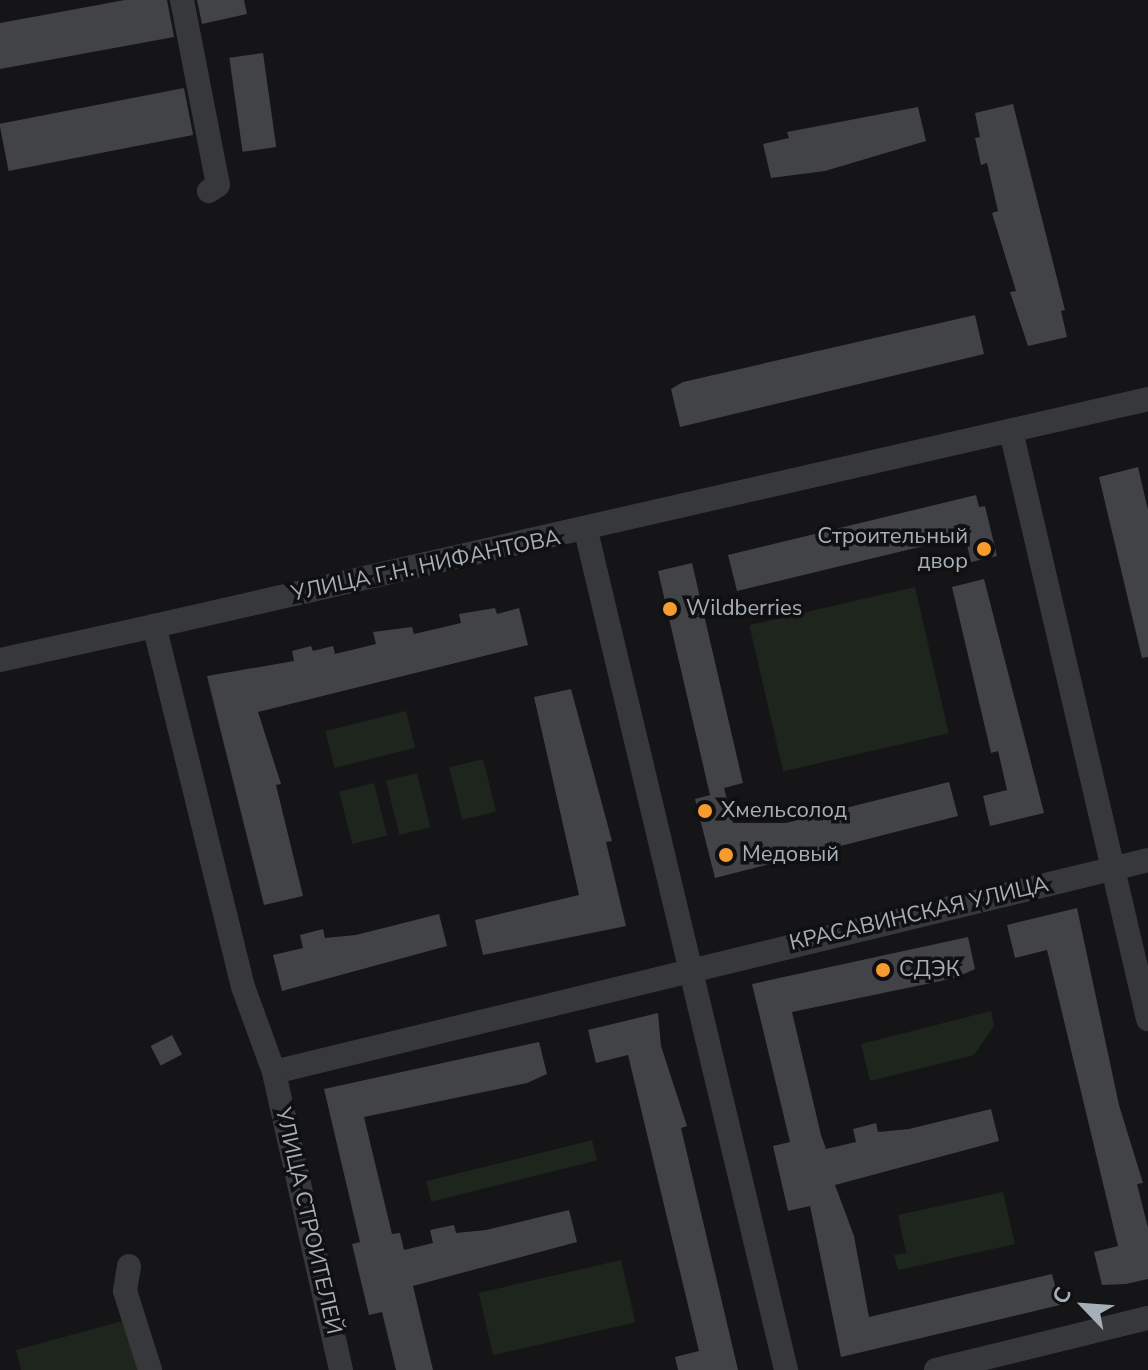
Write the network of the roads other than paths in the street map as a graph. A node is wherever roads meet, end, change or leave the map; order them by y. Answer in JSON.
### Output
{"nodes":[{"id":1,"x":182,"y":0,"type":"edge"},
{"id":2,"x":209,"y":191,"type":"dead end"},
{"id":3,"x":1148,"y":399,"type":"edge"},
{"id":4,"x":1011,"y":431,"type":"junction"},
{"id":5,"x":586,"y":531,"type":"junction"},
{"id":6,"x":154,"y":626,"type":"junction"},
{"id":7,"x":0,"y":660,"type":"edge"},
{"id":8,"x":1148,"y":860,"type":"edge"},
{"id":9,"x":1112,"y":868,"type":"junction"},
{"id":10,"x":690,"y":967,"type":"junction"},
{"id":11,"x":1148,"y":1019,"type":"edge"},
{"id":12,"x":274,"y":1072,"type":"junction"},
{"id":13,"x":129,"y":1266,"type":"dead end"},
{"id":14,"x":1148,"y":1318,"type":"edge"},
{"id":15,"x":150,"y":1370,"type":"edge"},
{"id":16,"x":341,"y":1370,"type":"edge"},
{"id":17,"x":786,"y":1370,"type":"edge"},
{"id":18,"x":936,"y":1370,"type":"edge"}],
"edges":[{"from":1,"to":2,"type":"street"},
{"from":3,"to":4,"type":"street","name":"УЛИЦА Г.Н. НИФАНТОВА"},
{"from":4,"to":5,"type":"street","name":"УЛИЦА Г.Н. НИФАНТОВА"},
{"from":4,"to":9,"type":"street"},
{"from":5,"to":6,"type":"street","name":"УЛИЦА Г.Н. НИФАНТОВА"},
{"from":5,"to":10,"type":"street"},
{"from":6,"to":7,"type":"street","name":"УЛИЦА Г.Н. НИФАНТОВА"},
{"from":6,"to":12,"type":"street"},
{"from":8,"to":9,"type":"street","name":"КРАСАВИНСКАЯ УЛИЦА"},
{"from":9,"to":10,"type":"street","name":"КРАСАВИНСКАЯ УЛИЦА"},
{"from":9,"to":11,"type":"street"},
{"from":10,"to":12,"type":"street","name":"КРАСАВИНСКАЯ УЛИЦА"},
{"from":10,"to":17,"type":"street"},
{"from":12,"to":16,"type":"street","name":"УЛИЦА СТРОИТЕЛЕЙ"},
{"from":13,"to":15,"type":"street"},
{"from":14,"to":18,"type":"street"}]}
